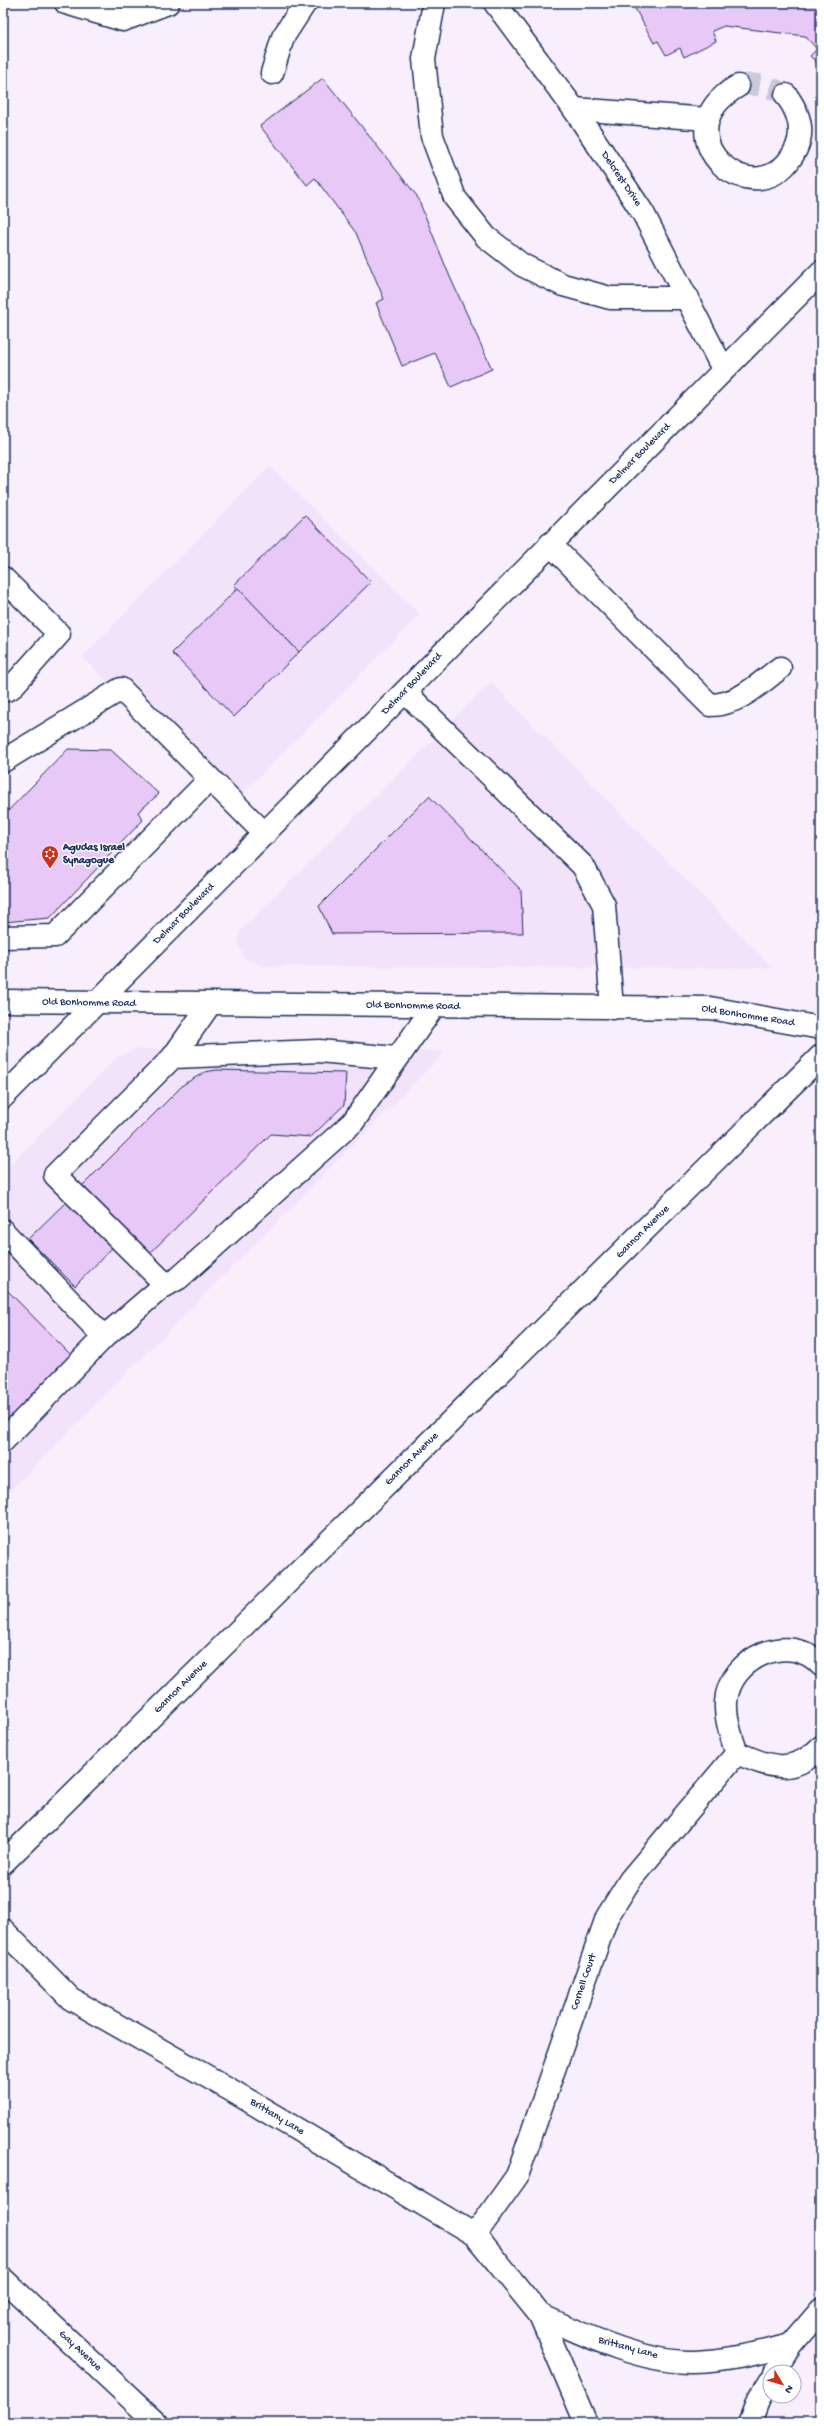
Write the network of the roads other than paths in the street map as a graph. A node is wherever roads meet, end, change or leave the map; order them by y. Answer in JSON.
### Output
{"nodes":[{"id":1,"x":66,"y":3,"type":"edge"},
{"id":2,"x":168,"y":3,"type":"edge"},
{"id":3,"x":305,"y":3,"type":"edge"},
{"id":4,"x":434,"y":3,"type":"edge"},
{"id":5,"x":495,"y":3,"type":"edge"},
{"id":6,"x":272,"y":72,"type":"dead end"},
{"id":7,"x":738,"y":86,"type":"tunnel mouth"},
{"id":8,"x":786,"y":95,"type":"tunnel mouth"},
{"id":9,"x":574,"y":108,"type":"junction"},
{"id":10,"x":708,"y":119,"type":"junction"},
{"id":11,"x":821,"y":272,"type":"edge"},
{"id":12,"x":688,"y":298,"type":"junction"},
{"id":13,"x":723,"y":369,"type":"junction"},
{"id":14,"x":550,"y":544,"type":"junction"},
{"id":15,"x":3,"y":578,"type":"edge"},
{"id":16,"x":780,"y":668,"type":"dead end"},
{"id":17,"x":3,"y":691,"type":"edge"},
{"id":18,"x":405,"y":692,"type":"junction"},
{"id":19,"x":3,"y":761,"type":"edge"},
{"id":20,"x":210,"y":779,"type":"junction"},
{"id":21,"x":265,"y":834,"type":"junction"},
{"id":22,"x":3,"y":937,"type":"edge"},
{"id":23,"x":3,"y":1002,"type":"edge"},
{"id":24,"x":95,"y":1003,"type":"junction"},
{"id":25,"x":210,"y":1004,"type":"junction"},
{"id":26,"x":434,"y":1006,"type":"junction"},
{"id":27,"x":612,"y":1008,"type":"junction"},
{"id":28,"x":821,"y":1028,"type":"edge"},
{"id":29,"x":821,"y":1056,"type":"edge"},
{"id":30,"x":173,"y":1057,"type":"junction"},
{"id":31,"x":396,"y":1058,"type":"junction"},
{"id":32,"x":3,"y":1097,"type":"edge"},
{"id":33,"x":3,"y":1231,"type":"edge"},
{"id":34,"x":166,"y":1285,"type":"junction"},
{"id":35,"x":104,"y":1337,"type":"junction"},
{"id":36,"x":3,"y":1441,"type":"edge"},
{"id":37,"x":821,"y":1665,"type":"edge"},
{"id":38,"x":821,"y":1746,"type":"edge"},
{"id":39,"x":737,"y":1753,"type":"junction"},
{"id":40,"x":3,"y":1863,"type":"edge"},
{"id":41,"x":3,"y":1930,"type":"edge"},
{"id":42,"x":475,"y":2235,"type":"junction"},
{"id":43,"x":3,"y":2279,"type":"edge"},
{"id":44,"x":821,"y":2310,"type":"edge"},
{"id":45,"x":540,"y":2315,"type":"junction"},
{"id":46,"x":791,"y":2346,"type":"junction"},
{"id":47,"x":780,"y":2364,"type":"edge"},
{"id":48,"x":762,"y":2398,"type":"edge"},
{"id":49,"x":157,"y":2423,"type":"edge"},
{"id":50,"x":586,"y":2423,"type":"edge"},
{"id":51,"x":750,"y":2423,"type":"edge"}],
"edges":[{"from":1,"to":2,"type":"street"},
{"from":3,"to":6,"type":"street"},
{"from":4,"to":12,"type":"street"},
{"from":5,"to":9,"type":"street","name":"Delcrest Drive"},
{"from":7,"to":10,"type":"street"},
{"from":8,"to":10,"type":"street"},
{"from":9,"to":10,"type":"street"},
{"from":9,"to":12,"type":"street","name":"Delcrest Drive"},
{"from":11,"to":13,"type":"street","name":"Delmar Boulevard"},
{"from":12,"to":13,"type":"street","name":"Delcrest Drive"},
{"from":13,"to":14,"type":"street","name":"Delmar Boulevard"},
{"from":14,"to":16,"type":"street"},
{"from":14,"to":18,"type":"street","name":"Delmar Boulevard"},
{"from":15,"to":17,"type":"street"},
{"from":18,"to":21,"type":"street","name":"Delmar Boulevard"},
{"from":18,"to":27,"type":"street"},
{"from":19,"to":20,"type":"street"},
{"from":20,"to":21,"type":"street"},
{"from":20,"to":22,"type":"street"},
{"from":21,"to":24,"type":"street","name":"Delmar Boulevard"},
{"from":23,"to":24,"type":"street","name":"Old Bonhomme Road"},
{"from":24,"to":25,"type":"street","name":"Old Bonhomme Road"},
{"from":24,"to":32,"type":"street","name":"Delmar Boulevard"},
{"from":25,"to":26,"type":"street","name":"Old Bonhomme Road"},
{"from":25,"to":30,"type":"street"},
{"from":26,"to":27,"type":"street","name":"Old Bonhomme Road"},
{"from":26,"to":31,"type":"street"},
{"from":27,"to":28,"type":"street","name":"Old Bonhomme Road"},
{"from":29,"to":40,"type":"street","name":"Gannon Avenue"},
{"from":30,"to":31,"type":"street"},
{"from":30,"to":34,"type":"street"},
{"from":31,"to":34,"type":"street"},
{"from":33,"to":35,"type":"street"},
{"from":34,"to":35,"type":"street"},
{"from":35,"to":36,"type":"street"},
{"from":37,"to":39,"type":"street"},
{"from":38,"to":39,"type":"street"},
{"from":39,"to":42,"type":"street","name":"Cornell Court"},
{"from":41,"to":42,"type":"street","name":"Brittany Lane"},
{"from":42,"to":45,"type":"street","name":"Brittany Lane"},
{"from":43,"to":49,"type":"street","name":"Gay Avenue"},
{"from":44,"to":46,"type":"street"},
{"from":45,"to":46,"type":"street","name":"Brittany Lane"},
{"from":45,"to":50,"type":"street","name":"Brittany Lane"},
{"from":46,"to":47,"type":"street"},
{"from":48,"to":51,"type":"street"}]}
